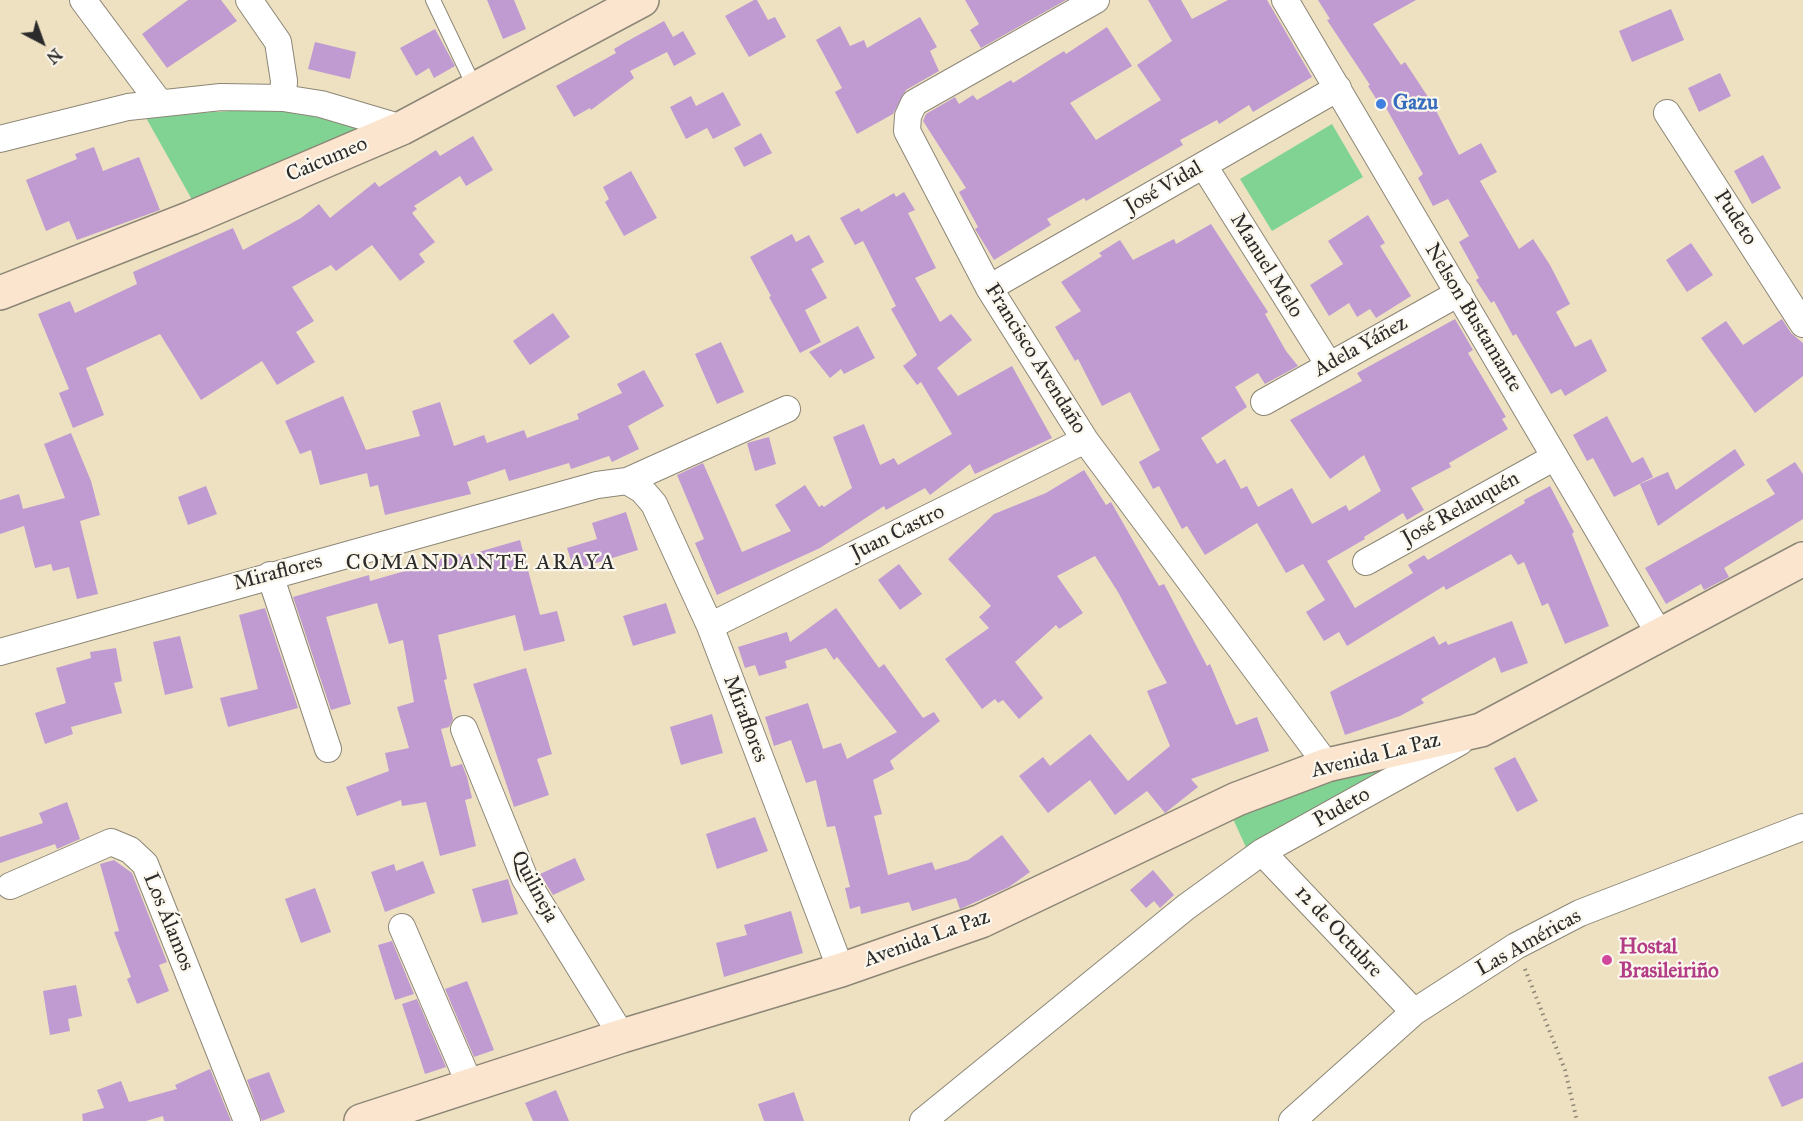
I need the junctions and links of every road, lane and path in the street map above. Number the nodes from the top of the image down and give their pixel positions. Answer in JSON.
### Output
{"nodes":[{"id":1,"x":83,"y":0,"type":"edge"},
{"id":2,"x":249,"y":0,"type":"edge"},
{"id":3,"x":434,"y":0,"type":"edge"},
{"id":4,"x":642,"y":0,"type":"edge"},
{"id":5,"x":1096,"y":0,"type":"edge"},
{"id":6,"x":1285,"y":0,"type":"edge"},
{"id":7,"x":475,"y":88,"type":"junction"},
{"id":8,"x":1338,"y":88,"type":"junction"},
{"id":9,"x":282,"y":98,"type":"junction"},
{"id":10,"x":159,"y":102,"type":"junction"},
{"id":11,"x":1667,"y":112,"type":"dead end"},
{"id":12,"x":402,"y":128,"type":"junction"},
{"id":13,"x":1,"y":137,"type":"edge"},
{"id":14,"x":1204,"y":166,"type":"junction"},
{"id":15,"x":989,"y":288,"type":"junction"},
{"id":16,"x":0,"y":293,"type":"edge"},
{"id":17,"x":1459,"y":293,"type":"junction"},
{"id":18,"x":1803,"y":324,"type":"edge"},
{"id":19,"x":1329,"y":366,"type":"junction"},
{"id":20,"x":1264,"y":402,"type":"dead end"},
{"id":21,"x":787,"y":409,"type":"dead end"},
{"id":22,"x":1085,"y":440,"type":"junction"},
{"id":23,"x":1555,"y":457,"type":"junction"},
{"id":24,"x":627,"y":481,"type":"junction"},
{"id":25,"x":1803,"y":559,"type":"edge"},
{"id":26,"x":1366,"y":562,"type":"dead end"},
{"id":27,"x":270,"y":575,"type":"junction"},
{"id":28,"x":710,"y":626,"type":"junction"},
{"id":29,"x":1660,"y":635,"type":"junction"},
{"id":30,"x":0,"y":652,"type":"edge"},
{"id":31,"x":464,"y":729,"type":"dead end"},
{"id":32,"x":1481,"y":730,"type":"junction"},
{"id":33,"x":328,"y":749,"type":"dead end"},
{"id":34,"x":1327,"y":765,"type":"junction"},
{"id":35,"x":1803,"y":827,"type":"edge"},
{"id":36,"x":1262,"y":852,"type":"junction"},
{"id":37,"x":10,"y":886,"type":"dead end"},
{"id":38,"x":402,"y":927,"type":"dead end"},
{"id":39,"x":1516,"y":946,"type":"junction"},
{"id":40,"x":841,"y":970,"type":"junction"},
{"id":41,"x":1413,"y":1012,"type":"junction"},
{"id":42,"x":622,"y":1036,"type":"junction"},
{"id":43,"x":470,"y":1085,"type":"junction"},
{"id":44,"x":247,"y":1121,"type":"edge"},
{"id":45,"x":362,"y":1121,"type":"edge"},
{"id":46,"x":923,"y":1121,"type":"edge"},
{"id":47,"x":1292,"y":1121,"type":"edge"},
{"id":48,"x":1577,"y":1121,"type":"edge"}],
"edges":[{"from":1,"to":10,"type":"street"},
{"from":2,"to":9,"type":"street"},
{"from":3,"to":7,"type":"lane"},
{"from":4,"to":7,"type":"street","name":"Caicumeo"},
{"from":5,"to":15,"type":"street","name":"Francisco Avendaño"},
{"from":6,"to":8,"type":"street","name":"Nelson Bustamante"},
{"from":7,"to":12,"type":"street","name":"Caicumeo"},
{"from":8,"to":14,"type":"street","name":"José Vidal"},
{"from":8,"to":17,"type":"street","name":"Nelson Bustamante"},
{"from":9,"to":10,"type":"street"},
{"from":9,"to":12,"type":"street"},
{"from":10,"to":13,"type":"street"},
{"from":11,"to":18,"type":"street","name":"Pudeto"},
{"from":12,"to":16,"type":"street","name":"Caicumeo"},
{"from":14,"to":15,"type":"street","name":"José Vidal"},
{"from":14,"to":19,"type":"street","name":"Manuel Melo"},
{"from":15,"to":22,"type":"street","name":"Francisco Avendaño"},
{"from":17,"to":19,"type":"street","name":"Adela Yáñez"},
{"from":17,"to":23,"type":"street","name":"Nelson Bustamante"},
{"from":19,"to":20,"type":"street","name":"Adela Yáñez"},
{"from":21,"to":24,"type":"street","name":"Miraflores"},
{"from":22,"to":28,"type":"street","name":"Juan Castro"},
{"from":22,"to":34,"type":"street","name":"Francisco Avendaño"},
{"from":23,"to":26,"type":"street","name":"José Relauquén"},
{"from":23,"to":29,"type":"street","name":"Nelson Bustamante"},
{"from":24,"to":27,"type":"street","name":"Miraflores"},
{"from":24,"to":28,"type":"street","name":"Miraflores"},
{"from":25,"to":29,"type":"street","name":"Pudeto"},
{"from":27,"to":30,"type":"street","name":"Miraflores"},
{"from":27,"to":33,"type":"street"},
{"from":28,"to":40,"type":"street","name":"Miraflores"},
{"from":29,"to":32,"type":"street","name":"Pudeto"},
{"from":31,"to":42,"type":"street","name":"Quilineja"},
{"from":32,"to":34,"type":"street","name":"Avenida La Paz"},
{"from":32,"to":36,"type":"street","name":"Pudeto"},
{"from":34,"to":40,"type":"street","name":"Avenida La Paz"},
{"from":35,"to":39,"type":"street","name":"Las Américas"},
{"from":36,"to":41,"type":"street","name":"12 de Octubre"},
{"from":36,"to":46,"type":"street","name":"Pudeto"},
{"from":37,"to":44,"type":"street","name":"Los Álamos"},
{"from":38,"to":43,"type":"street"},
{"from":39,"to":41,"type":"street","name":"Las Américas"},
{"from":39,"to":48,"type":"path"},
{"from":40,"to":42,"type":"street","name":"Avenida La Paz"},
{"from":41,"to":47,"type":"street","name":"Las Américas"},
{"from":42,"to":43,"type":"street","name":"Avenida La Paz"},
{"from":43,"to":45,"type":"street","name":"Avenida La Paz"}]}
